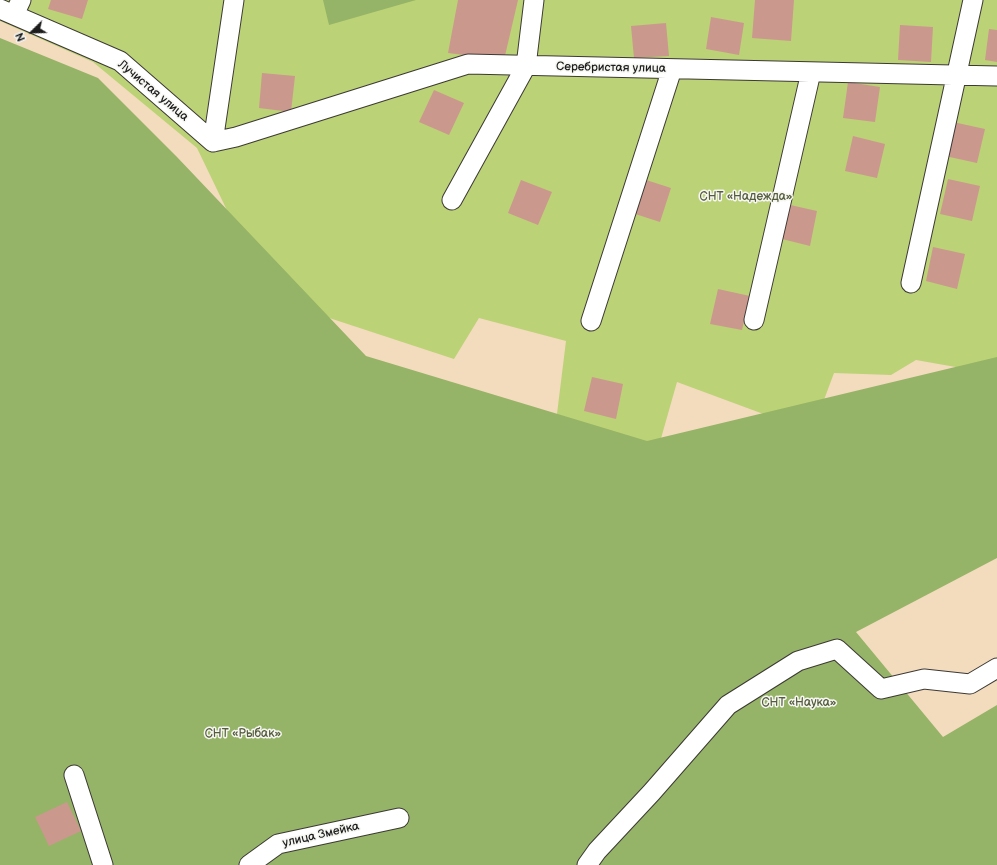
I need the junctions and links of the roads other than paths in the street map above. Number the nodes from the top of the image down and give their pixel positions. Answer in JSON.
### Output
{"nodes":[{"id":1,"x":234,"y":0,"type":"edge"},
{"id":2,"x":534,"y":0,"type":"edge"},
{"id":3,"x":973,"y":0,"type":"edge"},
{"id":4,"x":12,"y":8,"type":"edge"},
{"id":5,"x":526,"y":66,"type":"junction"},
{"id":6,"x":672,"y":69,"type":"junction"},
{"id":7,"x":810,"y":72,"type":"junction"},
{"id":8,"x":957,"y":75,"type":"junction"},
{"id":9,"x":997,"y":76,"type":"edge"},
{"id":10,"x":213,"y":142,"type":"junction"},
{"id":11,"x":452,"y":200,"type":"dead end"},
{"id":12,"x":911,"y":283,"type":"dead end"},
{"id":13,"x":754,"y":320,"type":"dead end"},
{"id":14,"x":591,"y":321,"type":"dead end"},
{"id":15,"x":997,"y":668,"type":"edge"},
{"id":16,"x":74,"y":775,"type":"dead end"},
{"id":17,"x":399,"y":818,"type":"dead end"},
{"id":18,"x":104,"y":865,"type":"edge"},
{"id":19,"x":249,"y":865,"type":"edge"},
{"id":20,"x":587,"y":865,"type":"edge"}],
"edges":[{"from":1,"to":10,"type":"street"},
{"from":2,"to":5,"type":"street"},
{"from":3,"to":8,"type":"street"},
{"from":4,"to":10,"type":"street","name":"Лучистая улица"},
{"from":5,"to":6,"type":"street","name":"Серебристая улица"},
{"from":5,"to":10,"type":"street","name":"Серебристая улица"},
{"from":5,"to":11,"type":"street"},
{"from":6,"to":7,"type":"street","name":"Серебристая улица"},
{"from":6,"to":14,"type":"street"},
{"from":7,"to":8,"type":"street","name":"Серебристая улица"},
{"from":7,"to":13,"type":"street"},
{"from":8,"to":9,"type":"street","name":"Серебристая улица"},
{"from":8,"to":12,"type":"street"},
{"from":15,"to":20,"type":"street"},
{"from":16,"to":18,"type":"street"},
{"from":17,"to":19,"type":"street","name":"улица Змейка"}]}
